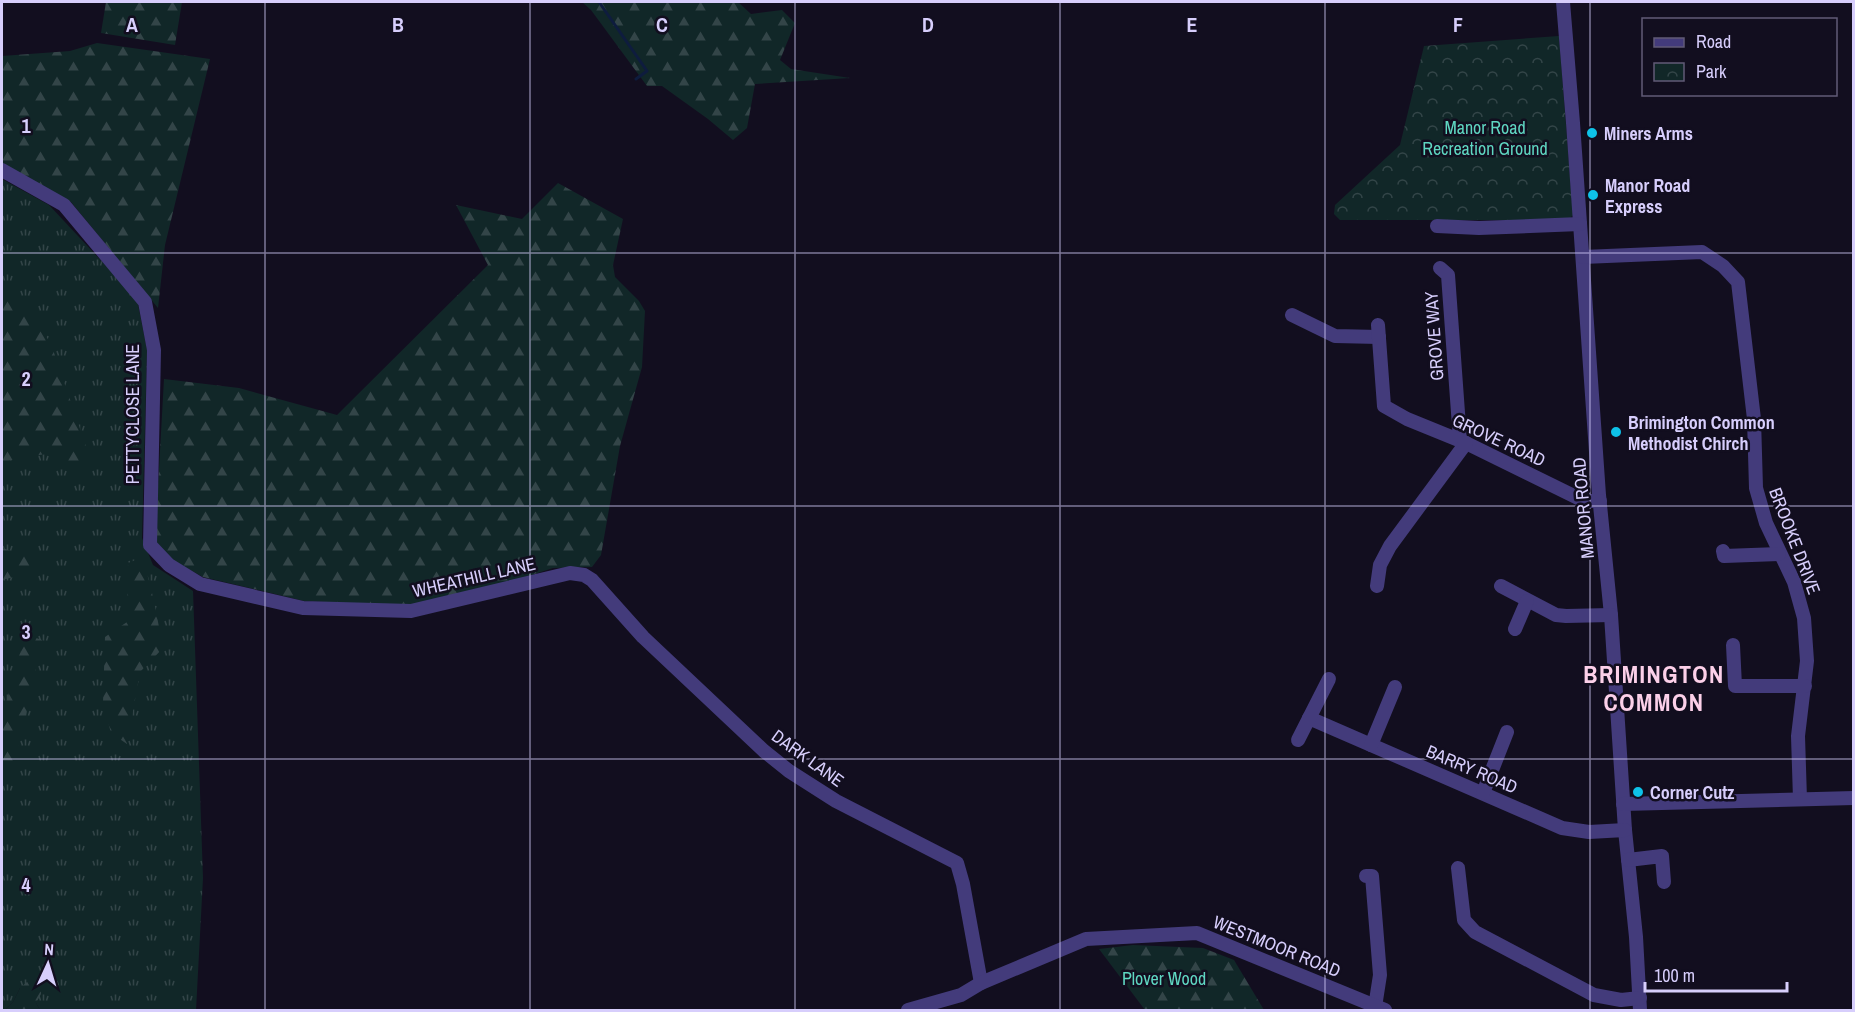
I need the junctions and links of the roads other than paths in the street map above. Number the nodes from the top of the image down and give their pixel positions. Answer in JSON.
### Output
{"nodes":[{"id":1,"x":1563,"y":2,"type":"edge"},
{"id":2,"x":2,"y":170,"type":"edge"},
{"id":3,"x":1580,"y":224,"type":"junction"},
{"id":4,"x":1437,"y":226,"type":"dead end"},
{"id":5,"x":1583,"y":257,"type":"junction"},
{"id":6,"x":1440,"y":268,"type":"dead end"},
{"id":7,"x":1292,"y":315,"type":"dead end"},
{"id":8,"x":1463,"y":441,"type":"junction"},
{"id":9,"x":1600,"y":501,"type":"junction"},
{"id":10,"x":150,"y":545,"type":"joint"},
{"id":11,"x":1723,"y":551,"type":"dead end"},
{"id":12,"x":1779,"y":554,"type":"junction"},
{"id":13,"x":570,"y":573,"type":"joint"},
{"id":14,"x":1377,"y":586,"type":"dead end"},
{"id":15,"x":1501,"y":586,"type":"dead end"},
{"id":16,"x":1527,"y":601,"type":"junction"},
{"id":17,"x":1611,"y":615,"type":"junction"},
{"id":18,"x":1515,"y":629,"type":"dead end"},
{"id":19,"x":1733,"y":645,"type":"dead end"},
{"id":20,"x":1329,"y":679,"type":"dead end"},
{"id":21,"x":1805,"y":686,"type":"junction"},
{"id":22,"x":1395,"y":687,"type":"dead end"},
{"id":23,"x":1309,"y":718,"type":"junction"},
{"id":24,"x":1507,"y":732,"type":"dead end"},
{"id":25,"x":1298,"y":740,"type":"dead end"},
{"id":26,"x":1371,"y":745,"type":"junction"},
{"id":27,"x":1483,"y":793,"type":"junction"},
{"id":28,"x":1854,"y":798,"type":"edge"},
{"id":29,"x":1800,"y":799,"type":"junction"},
{"id":30,"x":1623,"y":804,"type":"junction"},
{"id":31,"x":1625,"y":830,"type":"junction"},
{"id":32,"x":1628,"y":860,"type":"junction"},
{"id":33,"x":1458,"y":868,"type":"dead end"},
{"id":34,"x":1366,"y":876,"type":"dead end"},
{"id":35,"x":1664,"y":882,"type":"dead end"},
{"id":36,"x":981,"y":983,"type":"junction"},
{"id":37,"x":1640,"y":1004,"type":"edge"},
{"id":38,"x":1380,"y":1009,"type":"edge"},
{"id":39,"x":908,"y":1011,"type":"edge"}],
"edges":[{"from":1,"to":3,"type":"street","name":"MANOR ROAD"},
{"from":2,"to":10,"type":"street","name":"PETTYCLOSE LANE"},
{"from":3,"to":4,"type":"street"},
{"from":3,"to":5,"type":"street","name":"MANOR ROAD"},
{"from":5,"to":9,"type":"street","name":"MANOR ROAD"},
{"from":5,"to":12,"type":"street","name":"BROOKE DRIVE"},
{"from":6,"to":8,"type":"street","name":"GROVE WAY"},
{"from":7,"to":8,"type":"street","name":"GROVE ROAD"},
{"from":8,"to":9,"type":"street","name":"GROVE ROAD"},
{"from":8,"to":14,"type":"street"},
{"from":9,"to":17,"type":"street","name":"MANOR ROAD"},
{"from":10,"to":13,"type":"street","name":"WHEATHILL LANE"},
{"from":11,"to":12,"type":"street"},
{"from":12,"to":21,"type":"street","name":"BROOKE DRIVE"},
{"from":13,"to":36,"type":"street","name":"DARK LANE"},
{"from":15,"to":16,"type":"street"},
{"from":16,"to":17,"type":"street"},
{"from":16,"to":18,"type":"street"},
{"from":17,"to":30,"type":"street","name":"MANOR ROAD"},
{"from":19,"to":21,"type":"street"},
{"from":20,"to":23,"type":"street"},
{"from":21,"to":29,"type":"street","name":"BROOKE DRIVE"},
{"from":22,"to":26,"type":"street"},
{"from":23,"to":25,"type":"street"},
{"from":23,"to":26,"type":"street","name":"BARRY ROAD"},
{"from":24,"to":27,"type":"street"},
{"from":26,"to":27,"type":"street","name":"BARRY ROAD"},
{"from":27,"to":31,"type":"street","name":"BARRY ROAD"},
{"from":28,"to":29,"type":"street"},
{"from":29,"to":30,"type":"street"},
{"from":30,"to":31,"type":"street","name":"MANOR ROAD"},
{"from":31,"to":32,"type":"street","name":"MANOR ROAD"},
{"from":32,"to":35,"type":"street"},
{"from":32,"to":37,"type":"street","name":"MANOR ROAD"},
{"from":33,"to":37,"type":"street"},
{"from":34,"to":38,"type":"street"},
{"from":36,"to":38,"type":"street","name":"WESTMOOR ROAD"},
{"from":36,"to":39,"type":"street","name":"WESTMOOR ROAD"}]}
